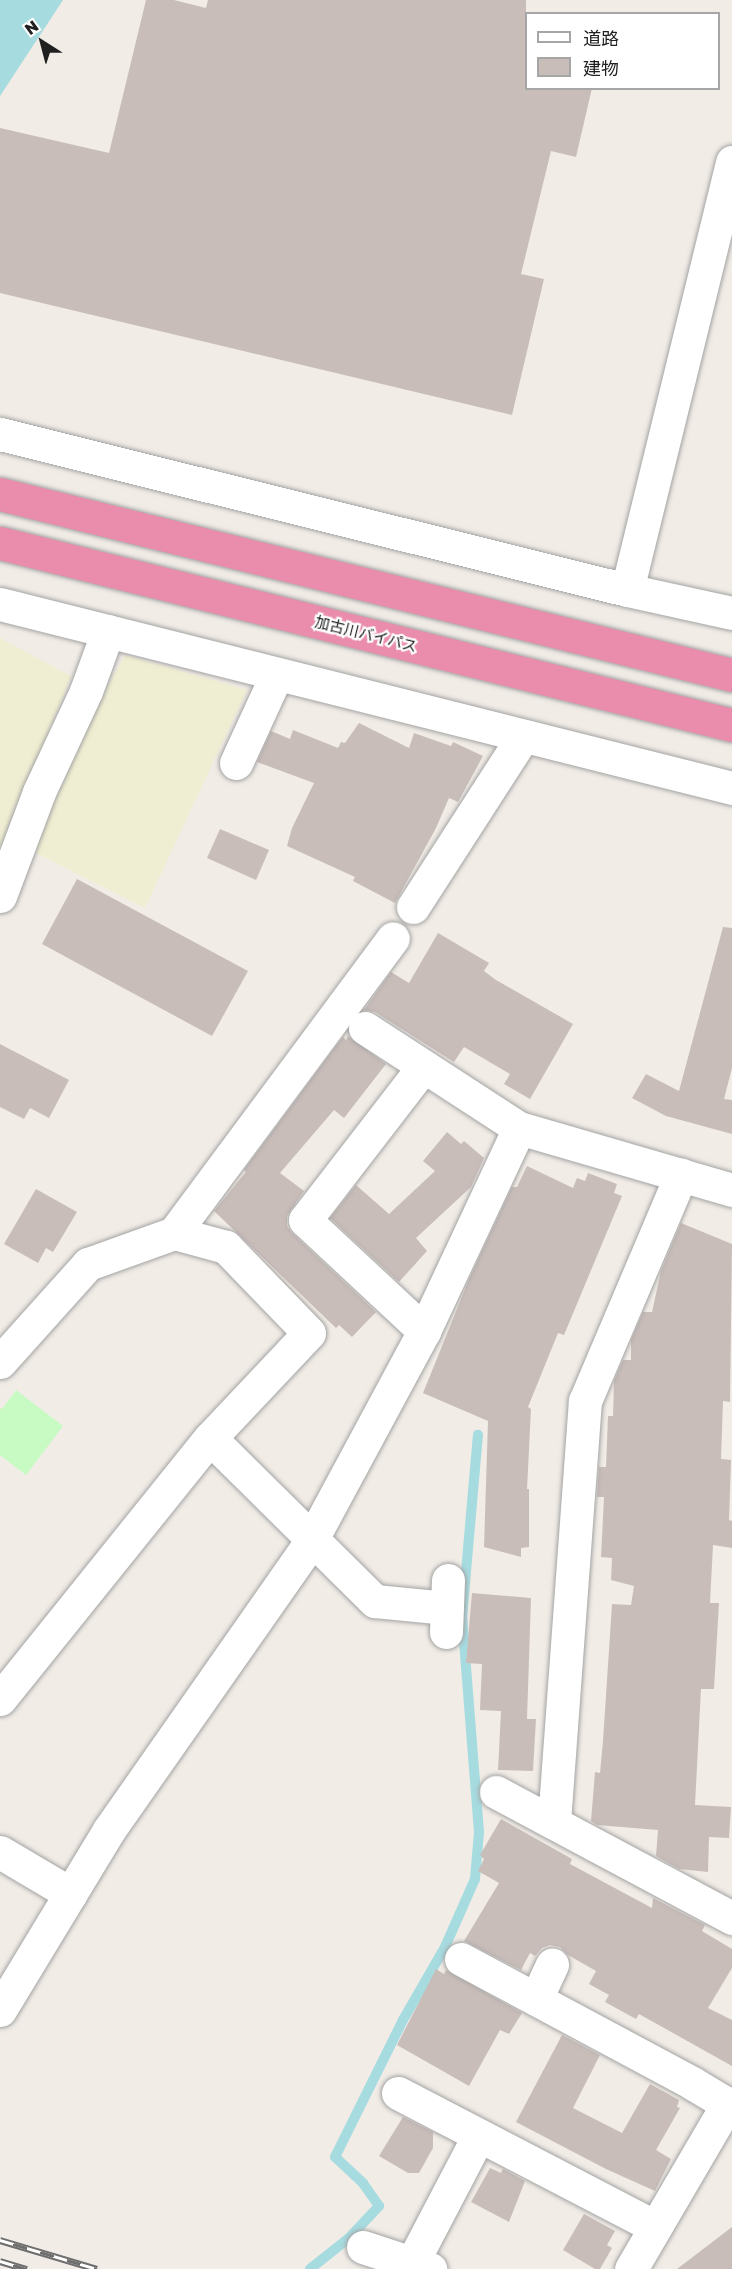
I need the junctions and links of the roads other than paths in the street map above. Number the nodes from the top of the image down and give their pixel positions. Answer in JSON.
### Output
{"nodes":[{"id":1,"x":732,"y":162,"type":"edge"},
{"id":2,"x":0,"y":434,"type":"edge"},
{"id":3,"x":0,"y":494,"type":"edge"},
{"id":4,"x":0,"y":543,"type":"edge"},
{"id":5,"x":627,"y":590,"type":"junction"},
{"id":6,"x":0,"y":604,"type":"edge"},
{"id":7,"x":732,"y":613,"type":"edge"},
{"id":8,"x":108,"y":632,"type":"junction"},
{"id":9,"x":277,"y":674,"type":"junction"},
{"id":10,"x":732,"y":675,"type":"edge"},
{"id":11,"x":732,"y":724,"type":"edge"},
{"id":12,"x":524,"y":736,"type":"junction"},
{"id":13,"x":236,"y":763,"type":"dead end"},
{"id":14,"x":732,"y":788,"type":"edge"},
{"id":15,"x":0,"y":896,"type":"edge"},
{"id":16,"x":413,"y":907,"type":"dead end"},
{"id":17,"x":393,"y":938,"type":"dead end"},
{"id":18,"x":365,"y":1028,"type":"dead end"},
{"id":19,"x":423,"y":1067,"type":"junction"},
{"id":20,"x":519,"y":1128,"type":"junction"},
{"id":21,"x":681,"y":1175,"type":"junction"},
{"id":22,"x":732,"y":1190,"type":"edge"},
{"id":23,"x":174,"y":1233,"type":"junction"},
{"id":24,"x":424,"y":1330,"type":"junction"},
{"id":25,"x":0,"y":1362,"type":"edge"},
{"id":26,"x":210,"y":1438,"type":"junction"},
{"id":27,"x":311,"y":1541,"type":"junction"},
{"id":28,"x":447,"y":1607,"type":"dead end"},
{"id":29,"x":0,"y":1699,"type":"edge"},
{"id":30,"x":496,"y":1792,"type":"dead end"},
{"id":31,"x":554,"y":1822,"type":"junction"},
{"id":32,"x":0,"y":1852,"type":"edge"},
{"id":33,"x":71,"y":1894,"type":"junction"},
{"id":34,"x":732,"y":1918,"type":"edge"},
{"id":35,"x":462,"y":1959,"type":"dead end"},
{"id":36,"x":552,"y":1964,"type":"dead end"},
{"id":37,"x":536,"y":2000,"type":"junction"},
{"id":38,"x":0,"y":2010,"type":"edge"},
{"id":39,"x":398,"y":2093,"type":"dead end"},
{"id":40,"x":730,"y":2105,"type":"edge"},
{"id":41,"x":479,"y":2135,"type":"junction"},
{"id":42,"x":655,"y":2227,"type":"junction"},
{"id":43,"x":363,"y":2247,"type":"dead end"},
{"id":44,"x":421,"y":2266,"type":"edge"},
{"id":45,"x":632,"y":2269,"type":"edge"}],
"edges":[{"from":1,"to":5,"type":"street"},
{"from":2,"to":5,"type":"street"},
{"from":3,"to":10,"type":"highway"},
{"from":4,"to":11,"type":"highway","name":"加古川バイパス"},
{"from":5,"to":7,"type":"street"},
{"from":6,"to":8,"type":"street"},
{"from":8,"to":9,"type":"street"},
{"from":8,"to":15,"type":"street"},
{"from":9,"to":12,"type":"street"},
{"from":9,"to":13,"type":"street"},
{"from":12,"to":14,"type":"street"},
{"from":12,"to":16,"type":"street"},
{"from":17,"to":23,"type":"street"},
{"from":18,"to":19,"type":"street"},
{"from":19,"to":20,"type":"street"},
{"from":19,"to":24,"type":"street"},
{"from":20,"to":21,"type":"street"},
{"from":20,"to":24,"type":"street"},
{"from":21,"to":22,"type":"street"},
{"from":21,"to":31,"type":"street"},
{"from":23,"to":25,"type":"street"},
{"from":23,"to":26,"type":"street"},
{"from":24,"to":27,"type":"street"},
{"from":26,"to":27,"type":"street"},
{"from":26,"to":29,"type":"street"},
{"from":27,"to":28,"type":"street"},
{"from":27,"to":33,"type":"street"},
{"from":30,"to":31,"type":"street"},
{"from":31,"to":34,"type":"street"},
{"from":32,"to":33,"type":"street"},
{"from":33,"to":38,"type":"street"},
{"from":35,"to":37,"type":"street"},
{"from":36,"to":37,"type":"street"},
{"from":37,"to":40,"type":"street"},
{"from":39,"to":41,"type":"street"},
{"from":40,"to":42,"type":"street"},
{"from":41,"to":42,"type":"street"},
{"from":41,"to":44,"type":"street"},
{"from":42,"to":45,"type":"street"},
{"from":43,"to":44,"type":"street"}]}
